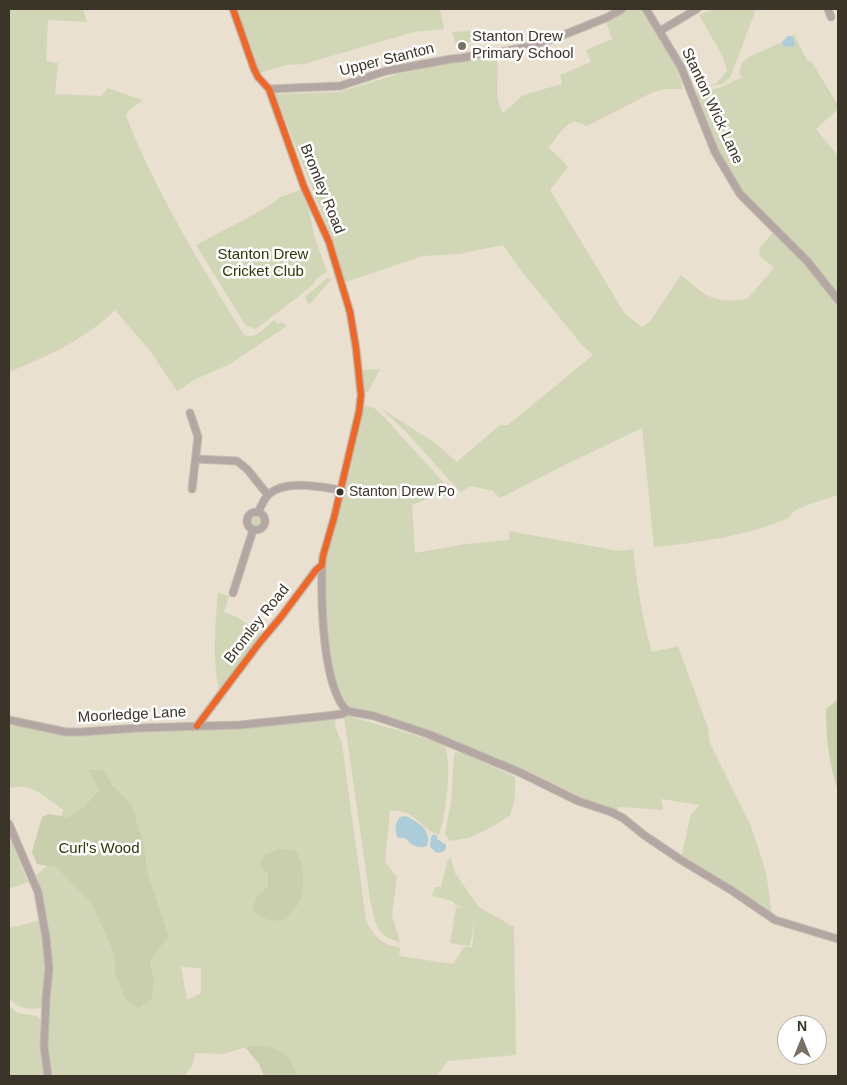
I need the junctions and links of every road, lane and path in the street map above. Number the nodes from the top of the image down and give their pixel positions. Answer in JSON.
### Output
{"nodes":[{"id":1,"x":233,"y":9,"type":"edge"},
{"id":2,"x":622,"y":9,"type":"edge"},
{"id":3,"x":646,"y":9,"type":"edge"},
{"id":4,"x":697,"y":9,"type":"edge"},
{"id":5,"x":828,"y":9,"type":"edge"},
{"id":6,"x":831,"y":17,"type":"dead end"},
{"id":7,"x":660,"y":31,"type":"junction"},
{"id":8,"x":269,"y":89,"type":"junction"},
{"id":9,"x":838,"y":300,"type":"edge"},
{"id":10,"x":201,"y":417,"type":"dead end"},
{"id":11,"x":196,"y":459,"type":"junction"},
{"id":12,"x":192,"y":489,"type":"dead end"},
{"id":13,"x":341,"y":490,"type":"junction"},
{"id":14,"x":268,"y":495,"type":"junction"},
{"id":15,"x":258,"y":512,"type":"junction"},
{"id":16,"x":253,"y":530,"type":"junction"},
{"id":17,"x":322,"y":565,"type":"junction"},
{"id":18,"x":233,"y":593,"type":"dead end"},
{"id":19,"x":347,"y":711,"type":"junction"},
{"id":20,"x":9,"y":720,"type":"edge"},
{"id":21,"x":197,"y":726,"type":"junction"},
{"id":22,"x":9,"y":824,"type":"edge"},
{"id":23,"x":838,"y":939,"type":"edge"},
{"id":24,"x":48,"y":1076,"type":"edge"}],
"edges":[{"from":1,"to":8,"type":"street","name":"Bromley Road"},
{"from":2,"to":8,"type":"street","name":"Upper Stanton"},
{"from":3,"to":7,"type":"street","name":"Stanton Wick Lane"},
{"from":4,"to":7,"type":"street"},
{"from":5,"to":6,"type":"street"},
{"from":7,"to":9,"type":"street","name":"Stanton Wick Lane"},
{"from":8,"to":13,"type":"street","name":"Bromley Road"},
{"from":10,"to":11,"type":"street"},
{"from":11,"to":12,"type":"street"},
{"from":11,"to":14,"type":"street"},
{"from":13,"to":14,"type":"street"},
{"from":13,"to":17,"type":"street","name":"Bromley Road"},
{"from":14,"to":15,"type":"street"},
{"from":15,"to":16,"type":"street"},
{"from":15,"to":16,"type":"street"},
{"from":16,"to":18,"type":"street"},
{"from":17,"to":19,"type":"street","name":"Bromley Road"},
{"from":17,"to":21,"type":"street","name":"Bromley Road"},
{"from":19,"to":21,"type":"street","name":"Moorledge Lane"},
{"from":19,"to":23,"type":"street"},
{"from":20,"to":21,"type":"street","name":"Moorledge Lane"},
{"from":22,"to":24,"type":"street"}]}
